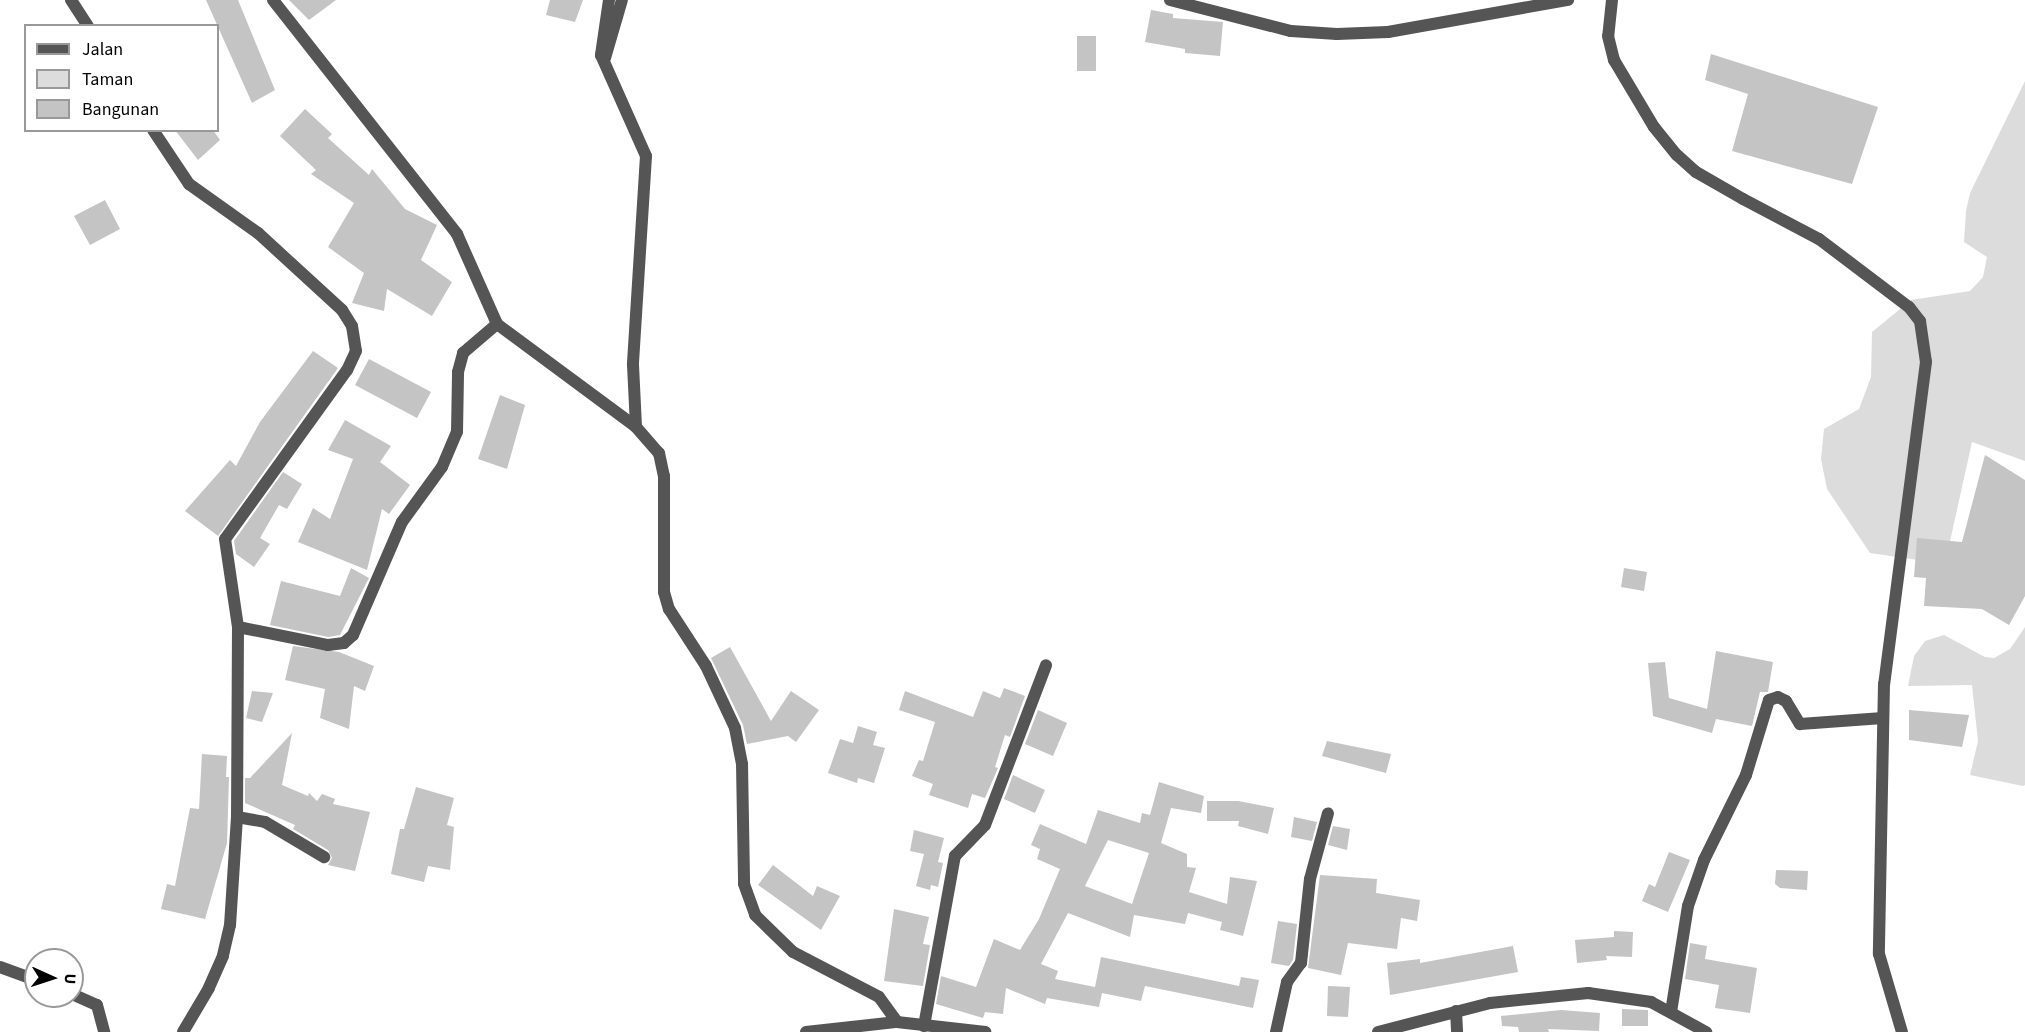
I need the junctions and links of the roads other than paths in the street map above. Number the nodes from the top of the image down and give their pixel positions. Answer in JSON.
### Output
{"nodes":[{"id":1,"x":71,"y":0,"type":"edge"},
{"id":2,"x":273,"y":0,"type":"edge"},
{"id":3,"x":609,"y":0,"type":"edge"},
{"id":4,"x":622,"y":0,"type":"edge"},
{"id":5,"x":1170,"y":0,"type":"edge"},
{"id":6,"x":1568,"y":0,"type":"edge"},
{"id":7,"x":1612,"y":0,"type":"edge"},
{"id":8,"x":87,"y":24,"type":"edge"},
{"id":9,"x":604,"y":65,"type":"junction"},
{"id":10,"x":154,"y":132,"type":"edge"},
{"id":11,"x":497,"y":324,"type":"junction"},
{"id":12,"x":636,"y":427,"type":"junction"},
{"id":13,"x":238,"y":627,"type":"junction"},
{"id":14,"x":1046,"y":665,"type":"dead end"},
{"id":15,"x":1883,"y":718,"type":"junction"},
{"id":16,"x":1328,"y":813,"type":"dead end"},
{"id":17,"x":237,"y":817,"type":"junction"},
{"id":18,"x":324,"y":857,"type":"dead end"},
{"id":19,"x":0,"y":967,"type":"edge"},
{"id":20,"x":24,"y":976,"type":"edge"},
{"id":21,"x":84,"y":999,"type":"edge"},
{"id":22,"x":1456,"y":1011,"type":"junction"},
{"id":23,"x":1671,"y":1012,"type":"junction"},
{"id":24,"x":897,"y":1022,"type":"junction"},
{"id":25,"x":924,"y":1026,"type":"junction"},
{"id":26,"x":104,"y":1032,"type":"edge"},
{"id":27,"x":183,"y":1032,"type":"edge"},
{"id":28,"x":806,"y":1032,"type":"edge"},
{"id":29,"x":985,"y":1032,"type":"edge"},
{"id":30,"x":1276,"y":1032,"type":"edge"},
{"id":31,"x":1378,"y":1032,"type":"edge"},
{"id":32,"x":1457,"y":1032,"type":"edge"},
{"id":33,"x":1706,"y":1032,"type":"edge"},
{"id":34,"x":1902,"y":1032,"type":"edge"}],
"edges":[{"from":1,"to":8,"type":"street"},
{"from":2,"to":11,"type":"street"},
{"from":3,"to":9,"type":"street"},
{"from":4,"to":9,"type":"street"},
{"from":5,"to":6,"type":"street"},
{"from":7,"to":15,"type":"street"},
{"from":9,"to":12,"type":"street"},
{"from":10,"to":13,"type":"street"},
{"from":11,"to":12,"type":"street"},
{"from":11,"to":13,"type":"street"},
{"from":12,"to":24,"type":"street"},
{"from":13,"to":17,"type":"street"},
{"from":14,"to":25,"type":"street"},
{"from":15,"to":23,"type":"street"},
{"from":15,"to":34,"type":"street"},
{"from":16,"to":30,"type":"street"},
{"from":17,"to":18,"type":"street"},
{"from":17,"to":27,"type":"street"},
{"from":19,"to":20,"type":"street"},
{"from":21,"to":26,"type":"street"},
{"from":22,"to":23,"type":"street"},
{"from":22,"to":31,"type":"street"},
{"from":22,"to":32,"type":"street"},
{"from":23,"to":33,"type":"street"},
{"from":24,"to":25,"type":"street"},
{"from":24,"to":28,"type":"street"},
{"from":25,"to":29,"type":"street"}]}
